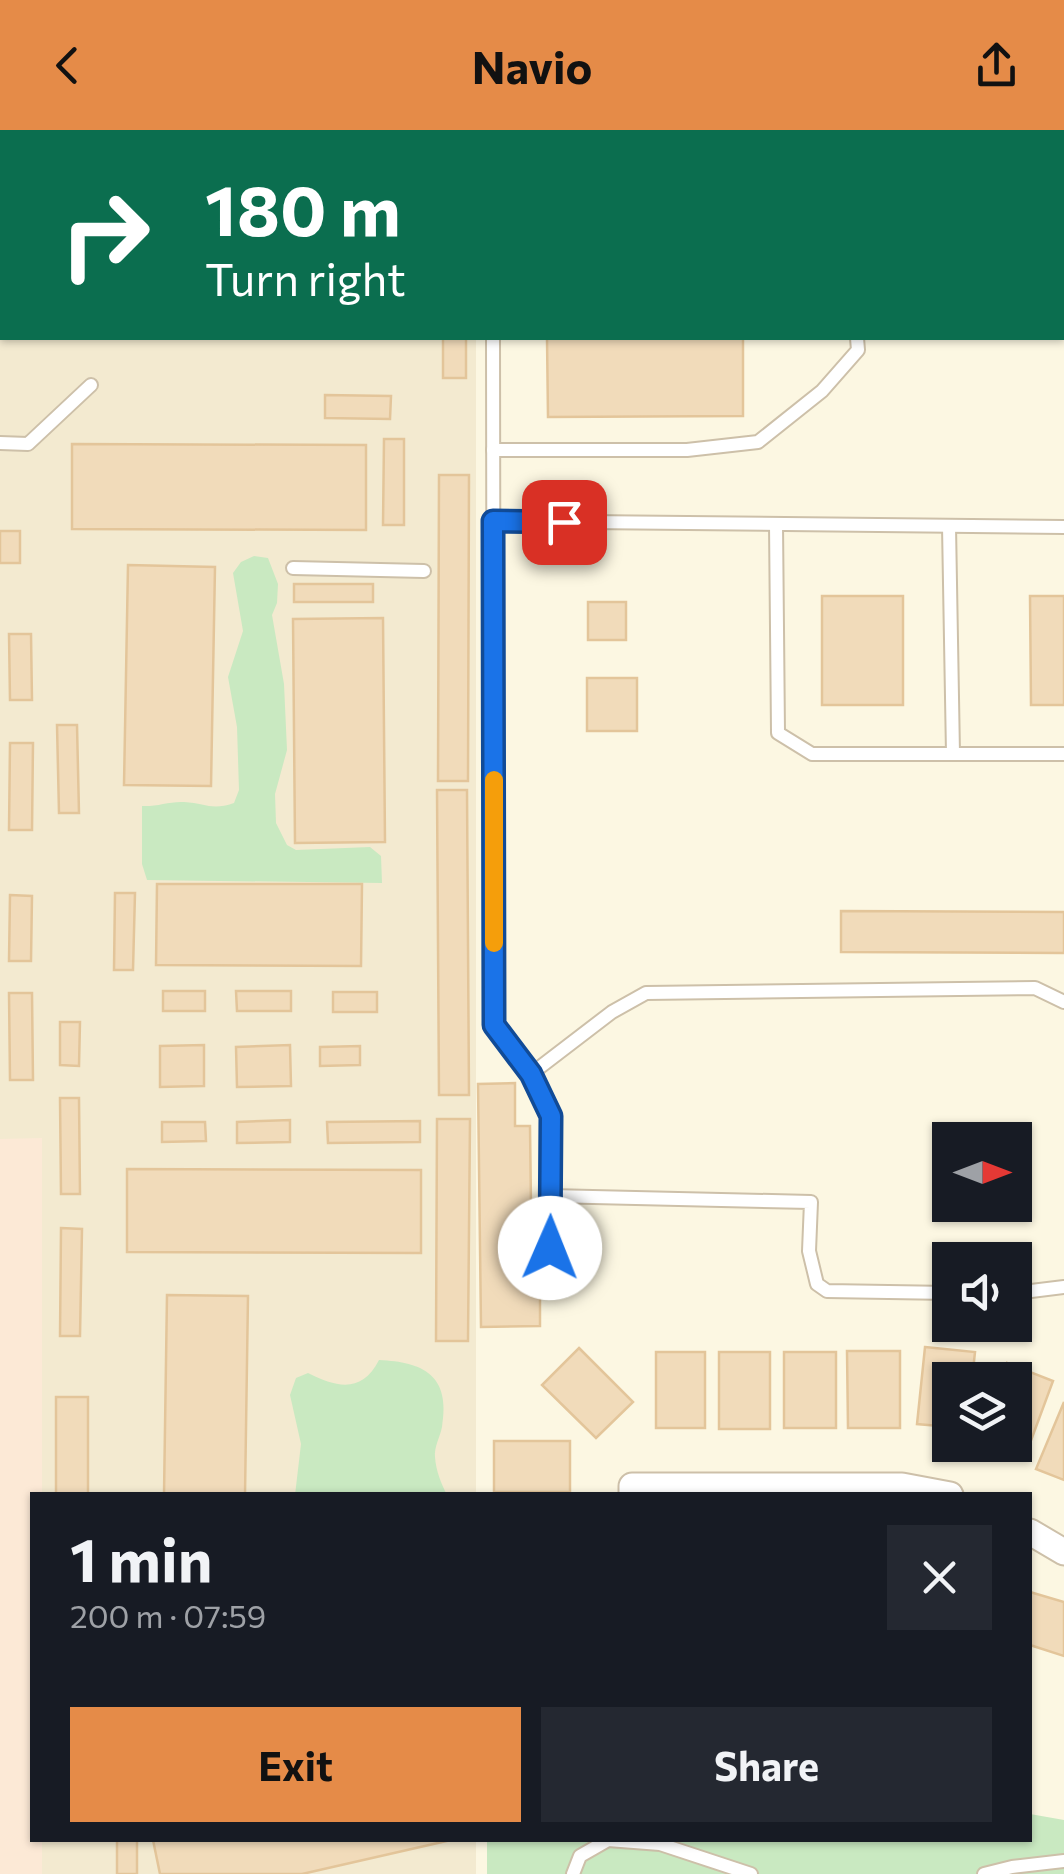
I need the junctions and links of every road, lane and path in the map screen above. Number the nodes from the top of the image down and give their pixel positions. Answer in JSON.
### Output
{"nodes":[{"id":1,"x":493,"y":340,"type":"edge"},
{"id":2,"x":858,"y":340,"type":"edge"},
{"id":3,"x":91,"y":386,"type":"dead end"},
{"id":4,"x":0,"y":443,"type":"edge"},
{"id":5,"x":493,"y":450,"type":"junction"},
{"id":6,"x":493,"y":521,"type":"junction"},
{"id":7,"x":776,"y":524,"type":"junction"},
{"id":8,"x":950,"y":526,"type":"junction"},
{"id":9,"x":1064,"y":527,"type":"edge"},
{"id":10,"x":293,"y":568,"type":"dead end"},
{"id":11,"x":424,"y":571,"type":"dead end"},
{"id":12,"x":953,"y":754,"type":"junction"},
{"id":13,"x":1064,"y":754,"type":"edge"},
{"id":14,"x":1064,"y":1002,"type":"edge"},
{"id":15,"x":531,"y":1074,"type":"junction"},
{"id":16,"x":550,"y":1196,"type":"junction"},
{"id":17,"x":550,"y":1248,"type":"dead end"},
{"id":18,"x":1064,"y":1286,"type":"edge"},
{"id":19,"x":1032,"y":1291,"type":"edge"},
{"id":20,"x":932,"y":1292,"type":"edge"},
{"id":21,"x":632,"y":1492,"type":"edge"},
{"id":22,"x":934,"y":1492,"type":"edge"},
{"id":23,"x":1032,"y":1533,"type":"edge"},
{"id":24,"x":1064,"y":1552,"type":"edge"},
{"id":25,"x":604,"y":1842,"type":"edge"},
{"id":26,"x":634,"y":1842,"type":"edge"},
{"id":27,"x":1064,"y":1862,"type":"edge"},
{"id":28,"x":573,"y":1874,"type":"edge"},
{"id":29,"x":751,"y":1874,"type":"edge"},
{"id":30,"x":984,"y":1874,"type":"edge"}],
"edges":[{"from":1,"to":5,"type":"lane"},
{"from":2,"to":5,"type":"lane"},
{"from":3,"to":4,"type":"lane"},
{"from":5,"to":6,"type":"lane"},
{"from":6,"to":7,"type":"lane"},
{"from":6,"to":15,"type":"lane"},
{"from":7,"to":8,"type":"lane"},
{"from":7,"to":12,"type":"lane"},
{"from":8,"to":9,"type":"lane"},
{"from":8,"to":12,"type":"lane"},
{"from":10,"to":11,"type":"lane"},
{"from":12,"to":13,"type":"lane"},
{"from":14,"to":15,"type":"lane"},
{"from":15,"to":16,"type":"lane"},
{"from":16,"to":17,"type":"lane"},
{"from":16,"to":20,"type":"lane"},
{"from":18,"to":19,"type":"lane"},
{"from":21,"to":22,"type":"street"},
{"from":23,"to":24,"type":"street"},
{"from":25,"to":28,"type":"lane"},
{"from":26,"to":29,"type":"lane"},
{"from":27,"to":30,"type":"lane"}]}
